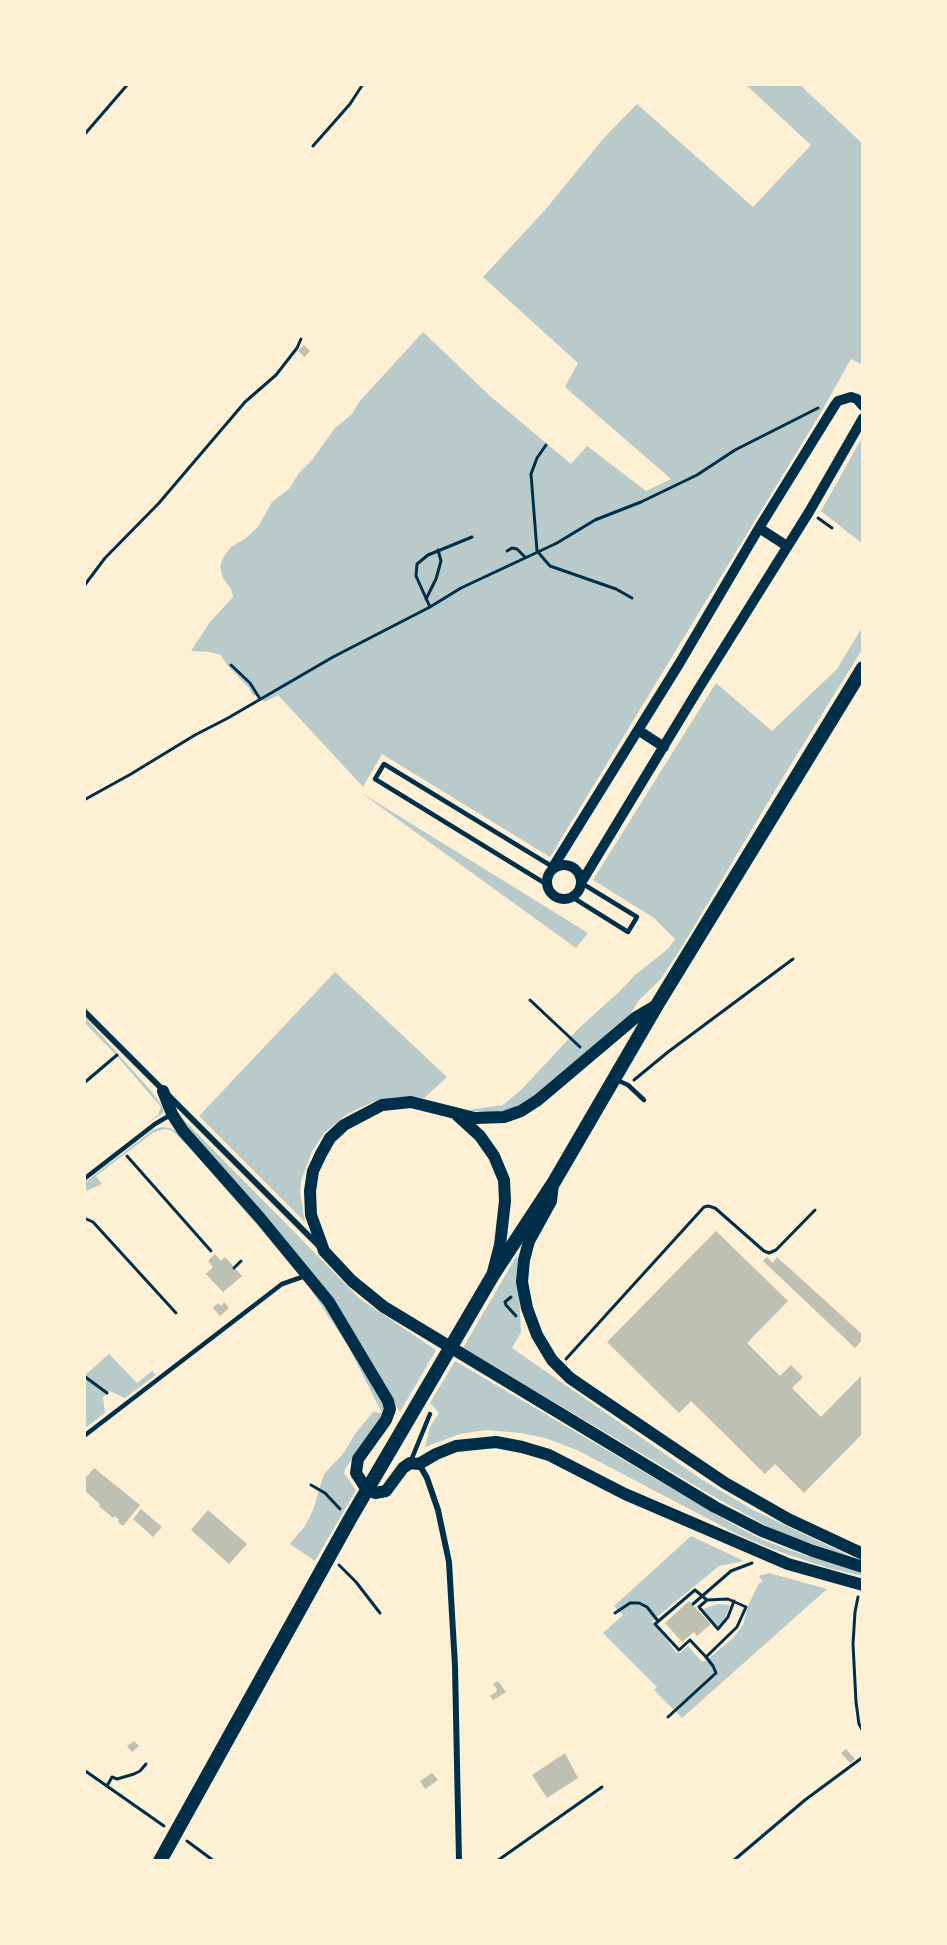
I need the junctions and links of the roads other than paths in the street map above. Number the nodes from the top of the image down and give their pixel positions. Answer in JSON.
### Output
{"nodes":[{"id":1,"x":861,"y":399,"type":"edge"},
{"id":2,"x":863,"y":418,"type":"edge"},
{"id":3,"x":759,"y":528,"type":"junction"},
{"id":4,"x":787,"y":546,"type":"junction"},
{"id":5,"x":863,"y":668,"type":"edge"},
{"id":6,"x":638,"y":730,"type":"junction"},
{"id":7,"x":664,"y":747,"type":"junction"},
{"id":8,"x":554,"y":867,"type":"junction"},
{"id":9,"x":581,"y":883,"type":"junction"},
{"id":10,"x":546,"y":884,"type":"junction"},
{"id":11,"x":572,"y":897,"type":"junction"},
{"id":12,"x":657,"y":1005,"type":"junction"},
{"id":13,"x":84,"y":1011,"type":"edge"},
{"id":14,"x":614,"y":1078,"type":"junction"},
{"id":15,"x":163,"y":1091,"type":"junction"},
{"id":16,"x":644,"y":1100,"type":"dead end"},
{"id":17,"x":172,"y":1114,"type":"junction"},
{"id":18,"x":456,"y":1114,"type":"junction"},
{"id":19,"x":84,"y":1179,"type":"edge"},
{"id":20,"x":554,"y":1182,"type":"junction"},
{"id":21,"x":324,"y":1251,"type":"junction"},
{"id":22,"x":308,"y":1275,"type":"junction"},
{"id":23,"x":493,"y":1275,"type":"junction"},
{"id":24,"x":430,"y":1414,"type":"dead end"},
{"id":25,"x":84,"y":1436,"type":"edge"},
{"id":26,"x":414,"y":1463,"type":"junction"},
{"id":27,"x":367,"y":1490,"type":"junction"},
{"id":28,"x":863,"y":1554,"type":"edge"},
{"id":29,"x":863,"y":1567,"type":"edge"},
{"id":30,"x":862,"y":1588,"type":"edge"},
{"id":31,"x":160,"y":1861,"type":"edge"},
{"id":32,"x":459,"y":1861,"type":"edge"}],
"edges":[{"from":1,"to":3,"type":"street"},
{"from":2,"to":4,"type":"street"},
{"from":3,"to":4,"type":"street"},
{"from":3,"to":6,"type":"street"},
{"from":4,"to":7,"type":"street"},
{"from":5,"to":12,"type":"main road"},
{"from":6,"to":7,"type":"street"},
{"from":6,"to":8,"type":"street"},
{"from":7,"to":9,"type":"street"},
{"from":8,"to":9,"type":"street"},
{"from":8,"to":10,"type":"street"},
{"from":8,"to":10,"type":"lane"},
{"from":9,"to":11,"type":"street"},
{"from":9,"to":11,"type":"lane"},
{"from":10,"to":11,"type":"street"},
{"from":12,"to":14,"type":"main road"},
{"from":12,"to":18,"type":"main road"},
{"from":13,"to":15,"type":"street"},
{"from":14,"to":16,"type":"lane"},
{"from":14,"to":20,"type":"main road"},
{"from":15,"to":17,"type":"main road"},
{"from":15,"to":21,"type":"street"},
{"from":17,"to":19,"type":"lane"},
{"from":17,"to":22,"type":"main road"},
{"from":18,"to":21,"type":"main road"},
{"from":18,"to":23,"type":"main road"},
{"from":20,"to":23,"type":"main road"},
{"from":20,"to":28,"type":"main road"},
{"from":21,"to":29,"type":"main road"},
{"from":22,"to":25,"type":"lane"},
{"from":22,"to":27,"type":"main road"},
{"from":23,"to":27,"type":"main road"},
{"from":24,"to":26,"type":"lane"},
{"from":26,"to":27,"type":"main road"},
{"from":26,"to":30,"type":"main road"},
{"from":26,"to":32,"type":"street"},
{"from":27,"to":31,"type":"main road"}]}
